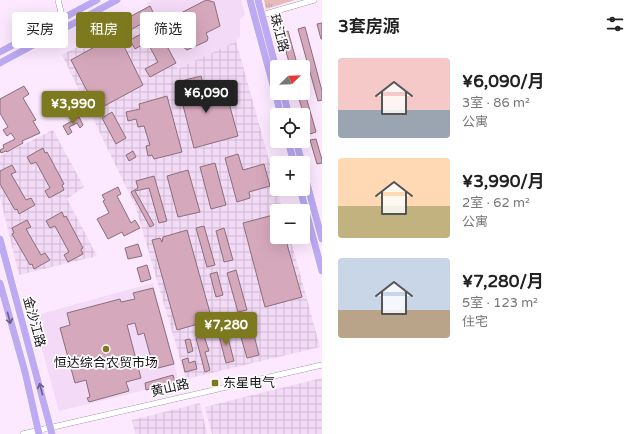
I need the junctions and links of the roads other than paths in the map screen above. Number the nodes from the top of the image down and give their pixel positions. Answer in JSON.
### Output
{"nodes":[{"id":1,"x":58,"y":0,"type":"edge"},
{"id":2,"x":97,"y":0,"type":"edge"},
{"id":3,"x":117,"y":0,"type":"edge"},
{"id":4,"x":250,"y":0,"type":"edge"},
{"id":5,"x":258,"y":0,"type":"edge"},
{"id":6,"x":314,"y":0,"type":"edge"},
{"id":7,"x":61,"y":12,"type":"edge"},
{"id":8,"x":68,"y":16,"type":"edge"},
{"id":9,"x":259,"y":16,"type":"junction"},
{"id":10,"x":68,"y":26,"type":"edge"},
{"id":11,"x":12,"y":46,"type":"edge"},
{"id":12,"x":28,"y":48,"type":"edge"},
{"id":13,"x":0,"y":52,"type":"edge"},
{"id":14,"x":273,"y":60,"type":"edge"},
{"id":15,"x":0,"y":63,"type":"edge"},
{"id":16,"x":279,"y":108,"type":"edge"},
{"id":17,"x":310,"y":195,"type":"edge"},
{"id":18,"x":302,"y":196,"type":"edge"},
{"id":19,"x":0,"y":239,"type":"edge"},
{"id":20,"x":322,"y":239,"type":"edge"},
{"id":21,"x":322,"y":271,"type":"edge"},
{"id":22,"x":0,"y":283,"type":"edge"},
{"id":23,"x":322,"y":365,"type":"edge"},
{"id":24,"x":51,"y":430,"type":"edge"},
{"id":25,"x":39,"y":432,"type":"edge"},
{"id":26,"x":23,"y":434,"type":"edge"}],
"edges":[{"from":1,"to":7,"type":"street"},
{"from":2,"to":8,"type":"main road"},
{"from":3,"to":10,"type":"main road"},
{"from":4,"to":9,"type":"main road"},
{"from":5,"to":9,"type":"main road","name":"珠江路"},
{"from":6,"to":9,"type":"street"},
{"from":9,"to":14,"type":"main road","name":"珠江路"},
{"from":9,"to":16,"type":"main road"},
{"from":11,"to":13,"type":"main road"},
{"from":12,"to":15,"type":"main road"},
{"from":17,"to":20,"type":"main road"},
{"from":18,"to":21,"type":"main road"},
{"from":24,"to":19,"type":"main road","name":"金沙江路","one_way":true},
{"from":22,"to":25,"type":"main road","name":"金沙江路","one_way":true},
{"from":23,"to":24,"type":"street","name":"黄山路"},
{"from":24,"to":25,"type":"street","name":"黄山路"},
{"from":25,"to":26,"type":"street","name":"黄山路"}]}
